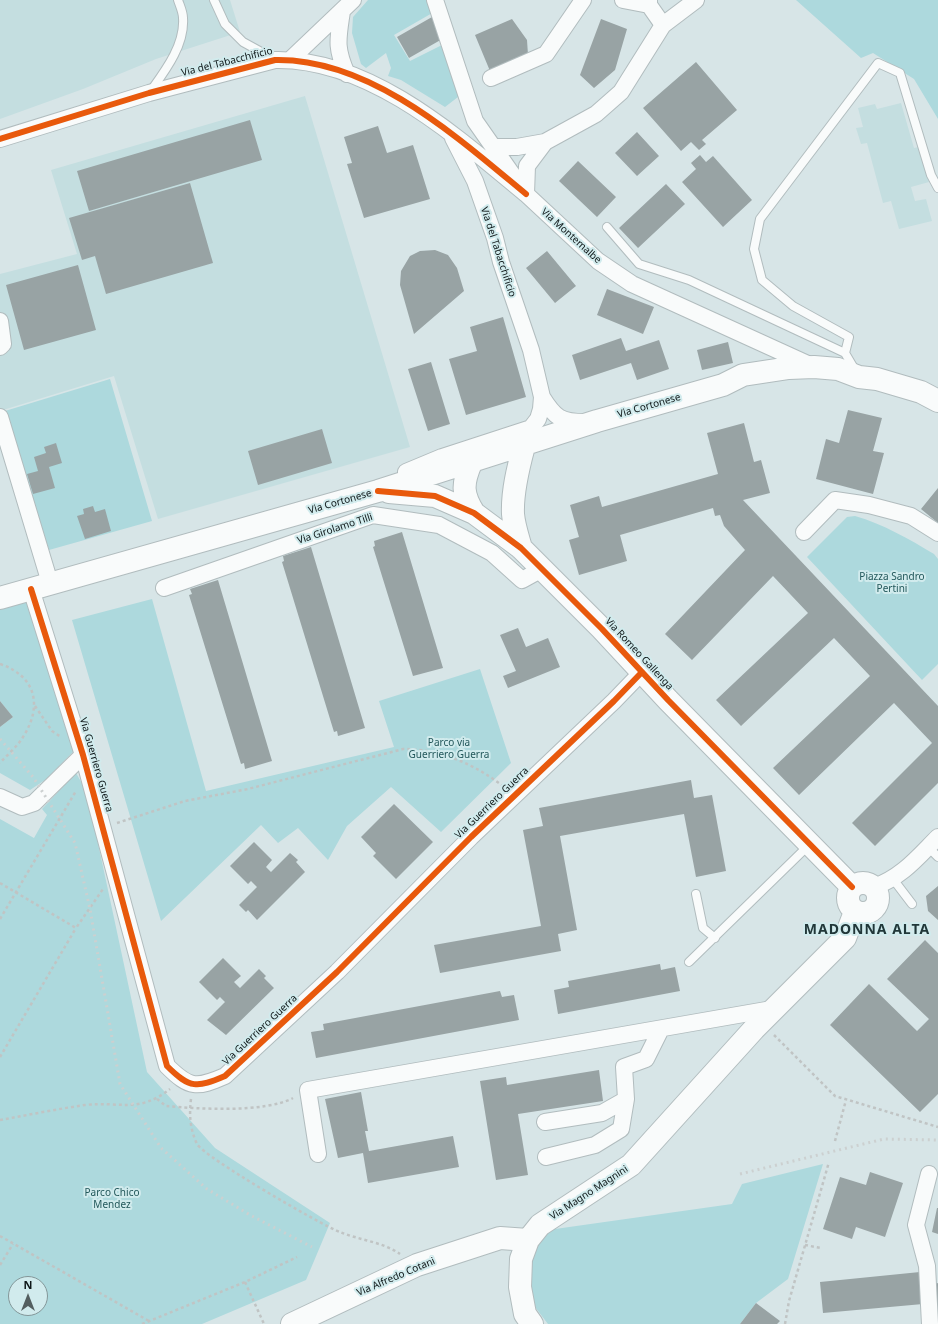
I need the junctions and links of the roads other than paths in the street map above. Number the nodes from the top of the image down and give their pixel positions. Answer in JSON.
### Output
{"nodes":[{"id":1,"x":178,"y":0,"type":"edge"},
{"id":2,"x":214,"y":0,"type":"edge"},
{"id":3,"x":353,"y":0,"type":"edge"},
{"id":4,"x":435,"y":0,"type":"edge"},
{"id":5,"x":583,"y":0,"type":"edge"},
{"id":6,"x":623,"y":0,"type":"edge"},
{"id":7,"x":696,"y":0,"type":"edge"},
{"id":8,"x":649,"y":2,"type":"edge"},
{"id":9,"x":342,"y":11,"type":"junction"},
{"id":10,"x":663,"y":25,"type":"junction"},
{"id":11,"x":283,"y":59,"type":"junction"},
{"id":12,"x":347,"y":74,"type":"junction"},
{"id":13,"x":491,"y":78,"type":"dead end"},
{"id":14,"x":149,"y":93,"type":"junction"},
{"id":15,"x":28,"y":130,"type":"junction"},
{"id":16,"x":449,"y":131,"type":"junction"},
{"id":17,"x":0,"y":139,"type":"edge"},
{"id":18,"x":545,"y":142,"type":"junction"},
{"id":19,"x":0,"y":146,"type":"edge"},
{"id":20,"x":493,"y":147,"type":"junction"},
{"id":21,"x":938,"y":188,"type":"edge"},
{"id":22,"x":526,"y":194,"type":"junction"},
{"id":23,"x":607,"y":227,"type":"dead end"},
{"id":24,"x":0,"y":321,"type":"edge"},
{"id":25,"x":0,"y":347,"type":"edge"},
{"id":26,"x":845,"y":353,"type":"junction"},
{"id":27,"x":814,"y":367,"type":"junction"},
{"id":28,"x":859,"y":377,"type":"junction"},
{"id":29,"x":723,"y":385,"type":"junction"},
{"id":30,"x":542,"y":398,"type":"junction"},
{"id":31,"x":938,"y":401,"type":"edge"},
{"id":32,"x":0,"y":417,"type":"edge"},
{"id":33,"x":597,"y":422,"type":"junction"},
{"id":34,"x":551,"y":436,"type":"junction"},
{"id":35,"x":528,"y":437,"type":"junction"},
{"id":36,"x":471,"y":463,"type":"junction"},
{"id":37,"x":378,"y":491,"type":"junction"},
{"id":38,"x":513,"y":498,"type":"junction"},
{"id":39,"x":474,"y":513,"type":"junction"},
{"id":40,"x":804,"y":532,"type":"dead end"},
{"id":41,"x":938,"y":533,"type":"edge"},
{"id":42,"x":521,"y":548,"type":"junction"},
{"id":43,"x":542,"y":569,"type":"junction"},
{"id":44,"x":164,"y":588,"type":"dead end"},
{"id":45,"x":19,"y":591,"type":"edge"},
{"id":46,"x":642,"y":672,"type":"junction"},
{"id":47,"x":81,"y":748,"type":"junction"},
{"id":48,"x":0,"y":797,"type":"edge"},
{"id":49,"x":810,"y":844,"type":"junction"},
{"id":50,"x":935,"y":847,"type":"edge"},
{"id":51,"x":884,"y":883,"type":"junction"},
{"id":52,"x":852,"y":887,"type":"junction"},
{"id":53,"x":696,"y":894,"type":"dead end"},
{"id":54,"x":912,"y":904,"type":"dead end"},
{"id":55,"x":855,"y":912,"type":"junction"},
{"id":56,"x":715,"y":938,"type":"junction"},
{"id":57,"x":690,"y":962,"type":"dead end"},
{"id":58,"x":767,"y":1016,"type":"junction"},
{"id":59,"x":661,"y":1029,"type":"junction"},
{"id":60,"x":626,"y":1100,"type":"junction"},
{"id":61,"x":545,"y":1122,"type":"dead end"},
{"id":62,"x":318,"y":1154,"type":"dead end"},
{"id":63,"x":546,"y":1156,"type":"dead end"},
{"id":64,"x":929,"y":1174,"type":"dead end"},
{"id":65,"x":528,"y":1240,"type":"junction"},
{"id":66,"x":292,"y":1324,"type":"edge"},
{"id":67,"x":532,"y":1324,"type":"edge"},
{"id":68,"x":930,"y":1324,"type":"edge"},
{"id":69,"x":933,"y":1324,"type":"edge"},
{"id":70,"x":938,"y":1324,"type":"edge"}],
"edges":[{"from":1,"to":14,"type":"lane"},
{"from":2,"to":11,"type":"lane"},
{"from":3,"to":9,"type":"street","name":"Via del Tabacchificio"},
{"from":4,"to":20,"type":"street","name":"Via Montemalbe"},
{"from":5,"to":13,"type":"street"},
{"from":6,"to":8,"type":"street"},
{"from":7,"to":10,"type":"street"},
{"from":8,"to":10,"type":"street"},
{"from":9,"to":11,"type":"street","name":"Via del Tabacchificio"},
{"from":9,"to":12,"type":"street"},
{"from":10,"to":18,"type":"street"},
{"from":11,"to":12,"type":"street","name":"Via del Tabacchificio"},
{"from":11,"to":14,"type":"street","name":"Via del Tabacchificio"},
{"from":12,"to":16,"type":"street","name":"Via del Tabacchificio"},
{"from":14,"to":15,"type":"street","name":"Via del Tabacchificio"},
{"from":15,"to":17,"type":"street","name":"Via del Tabacchificio"},
{"from":15,"to":19,"type":"lane"},
{"from":16,"to":22,"type":"street"},
{"from":16,"to":30,"type":"street","name":"Via del Tabacchificio"},
{"from":18,"to":20,"type":"street"},
{"from":18,"to":22,"type":"street"},
{"from":20,"to":22,"type":"street","name":"Via Montemalbe"},
{"from":21,"to":26,"type":"lane"},
{"from":22,"to":27,"type":"street","name":"Via Montemalbe"},
{"from":23,"to":26,"type":"lane"},
{"from":24,"to":25,"type":"street"},
{"from":26,"to":28,"type":"lane"},
{"from":27,"to":28,"type":"street","name":"Via Cortonese"},
{"from":27,"to":29,"type":"street","name":"Via Cortonese"},
{"from":28,"to":29,"type":"street","name":"Via Cortonese"},
{"from":28,"to":31,"type":"street","name":"Via Cortonese"},
{"from":29,"to":33,"type":"street","name":"Via Cortonese"},
{"from":30,"to":33,"type":"street","name":"Via del Tabacchificio"},
{"from":30,"to":35,"type":"street","name":"Via del Tabacchificio"},
{"from":32,"to":45,"type":"street","name":"Via Guerriero Guerra"},
{"from":33,"to":34,"type":"street","name":"Via Cortonese"},
{"from":34,"to":35,"type":"street","name":"Via Cortonese"},
{"from":34,"to":38,"type":"street"},
{"from":35,"to":36,"type":"street","name":"Via Cortonese"},
{"from":35,"to":37,"type":"street"},
{"from":35,"to":38,"type":"street"},
{"from":36,"to":37,"type":"street","name":"Via Cortonese"},
{"from":36,"to":39,"type":"street","name":"Via Romeo Gallenga"},
{"from":37,"to":39,"type":"street","name":"Via Romeo Gallenga"},
{"from":37,"to":45,"type":"street","name":"Via Cortonese"},
{"from":38,"to":42,"type":"street"},
{"from":39,"to":42,"type":"street","name":"Via Romeo Gallenga"},
{"from":40,"to":41,"type":"street"},
{"from":42,"to":43,"type":"street","name":"Via Romeo Gallenga"},
{"from":43,"to":44,"type":"street","name":"Via Girolamo Tilli"},
{"from":43,"to":46,"type":"street","name":"Via Romeo Gallenga"},
{"from":45,"to":47,"type":"street","name":"Via Guerriero Guerra"},
{"from":46,"to":47,"type":"street","name":"Via Guerriero Guerra"},
{"from":46,"to":49,"type":"street","name":"Via Romeo Gallenga"},
{"from":47,"to":48,"type":"street"},
{"from":49,"to":52,"type":"street","name":"Via Romeo Gallenga"},
{"from":49,"to":56,"type":"lane"},
{"from":50,"to":51,"type":"street"},
{"from":51,"to":52,"type":"street"},
{"from":51,"to":54,"type":"lane"},
{"from":51,"to":55,"type":"street"},
{"from":52,"to":55,"type":"street"},
{"from":53,"to":56,"type":"lane"},
{"from":55,"to":58,"type":"street","name":"Via Magno Magnini"},
{"from":56,"to":57,"type":"lane"},
{"from":58,"to":59,"type":"street"},
{"from":58,"to":65,"type":"street","name":"Via Magno Magnini"},
{"from":59,"to":60,"type":"street"},
{"from":59,"to":62,"type":"street"},
{"from":60,"to":61,"type":"street"},
{"from":60,"to":63,"type":"street"},
{"from":64,"to":68,"type":"street"},
{"from":65,"to":66,"type":"street","name":"Via Alfredo Cotani"},
{"from":65,"to":67,"type":"street","name":"Via Magno Magnini"},
{"from":69,"to":70,"type":"street"}]}
